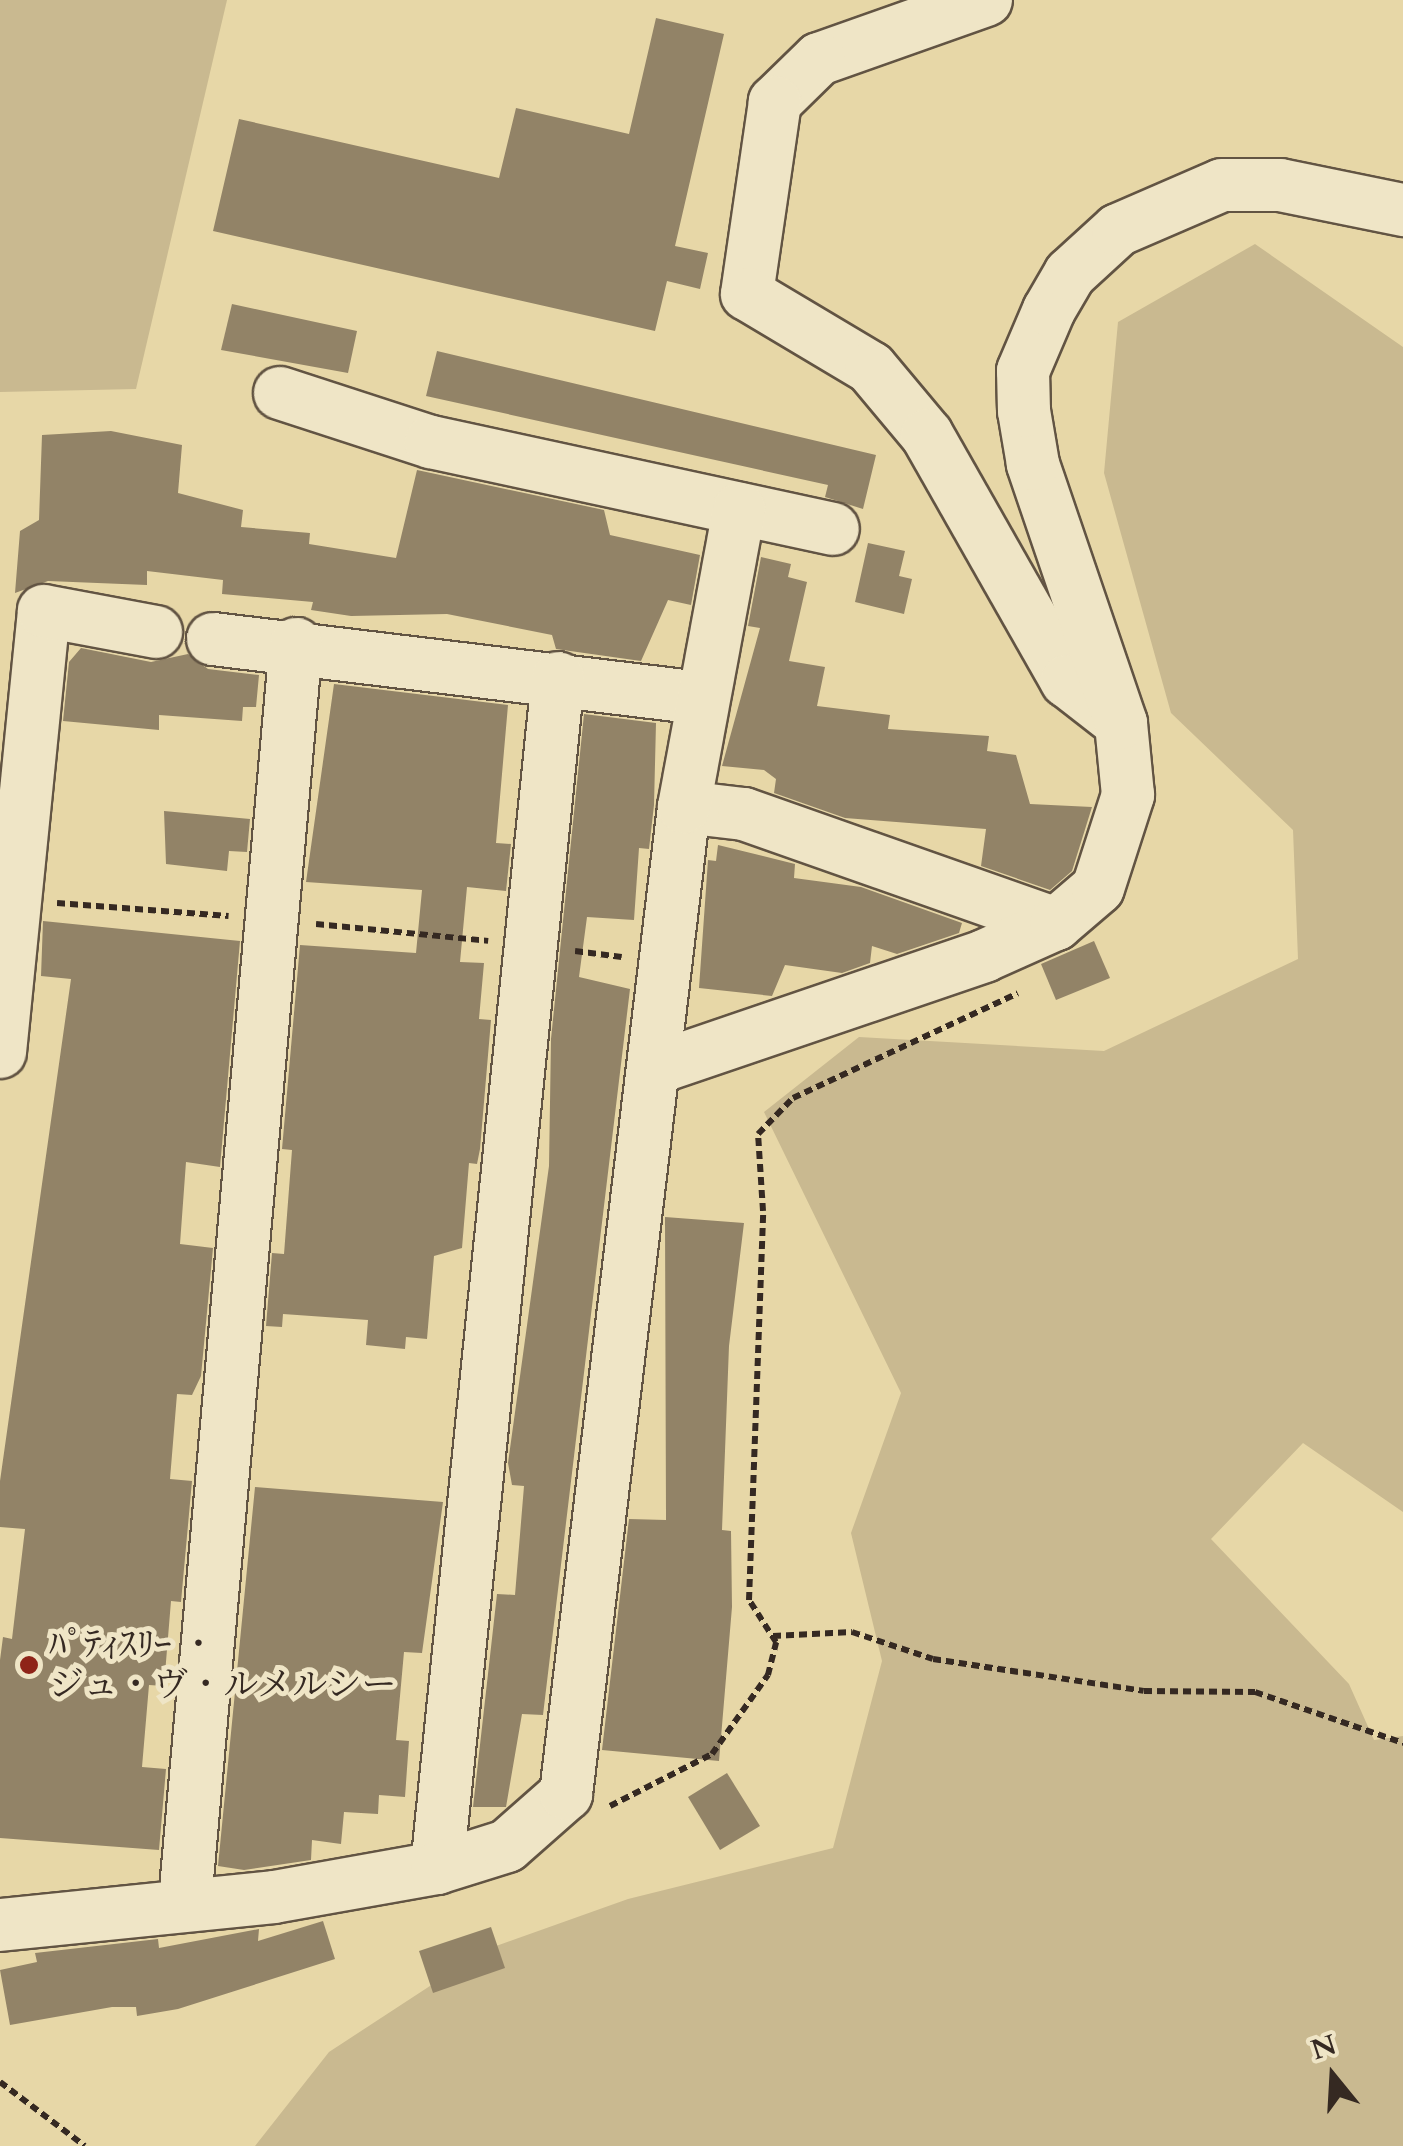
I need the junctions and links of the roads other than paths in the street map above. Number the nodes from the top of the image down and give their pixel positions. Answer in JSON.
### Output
{"nodes":[{"id":1,"x":986,"y":0,"type":"edge"},
{"id":2,"x":1403,"y":210,"type":"edge"},
{"id":3,"x":280,"y":393,"type":"dead end"},
{"id":4,"x":740,"y":509,"type":"junction"},
{"id":5,"x":833,"y":529,"type":"dead end"},
{"id":6,"x":156,"y":632,"type":"dead end"},
{"id":7,"x":213,"y":639,"type":"dead end"},
{"id":8,"x":296,"y":644,"type":"junction"},
{"id":9,"x":558,"y":678,"type":"junction"},
{"id":10,"x":701,"y":698,"type":"junction"},
{"id":11,"x":1120,"y":723,"type":"junction"},
{"id":12,"x":684,"y":807,"type":"junction"},
{"id":13,"x":1041,"y":931,"type":"junction"},
{"id":14,"x":0,"y":1052,"type":"edge"},
{"id":15,"x":653,"y":1070,"type":"junction"},
{"id":16,"x":437,"y":1868,"type":"junction"},
{"id":17,"x":186,"y":1901,"type":"junction"},
{"id":18,"x":0,"y":1925,"type":"edge"}],
"edges":[{"from":1,"to":11,"type":"street"},
{"from":2,"to":11,"type":"street"},
{"from":3,"to":4,"type":"street"},
{"from":4,"to":5,"type":"street"},
{"from":4,"to":10,"type":"street"},
{"from":6,"to":14,"type":"street"},
{"from":7,"to":8,"type":"street"},
{"from":8,"to":9,"type":"street"},
{"from":8,"to":17,"type":"street"},
{"from":9,"to":10,"type":"street"},
{"from":9,"to":16,"type":"street"},
{"from":10,"to":12,"type":"street"},
{"from":11,"to":13,"type":"street"},
{"from":12,"to":13,"type":"street"},
{"from":12,"to":15,"type":"street"},
{"from":13,"to":15,"type":"street"},
{"from":15,"to":16,"type":"street"},
{"from":16,"to":17,"type":"street"},
{"from":17,"to":18,"type":"street"}]}
